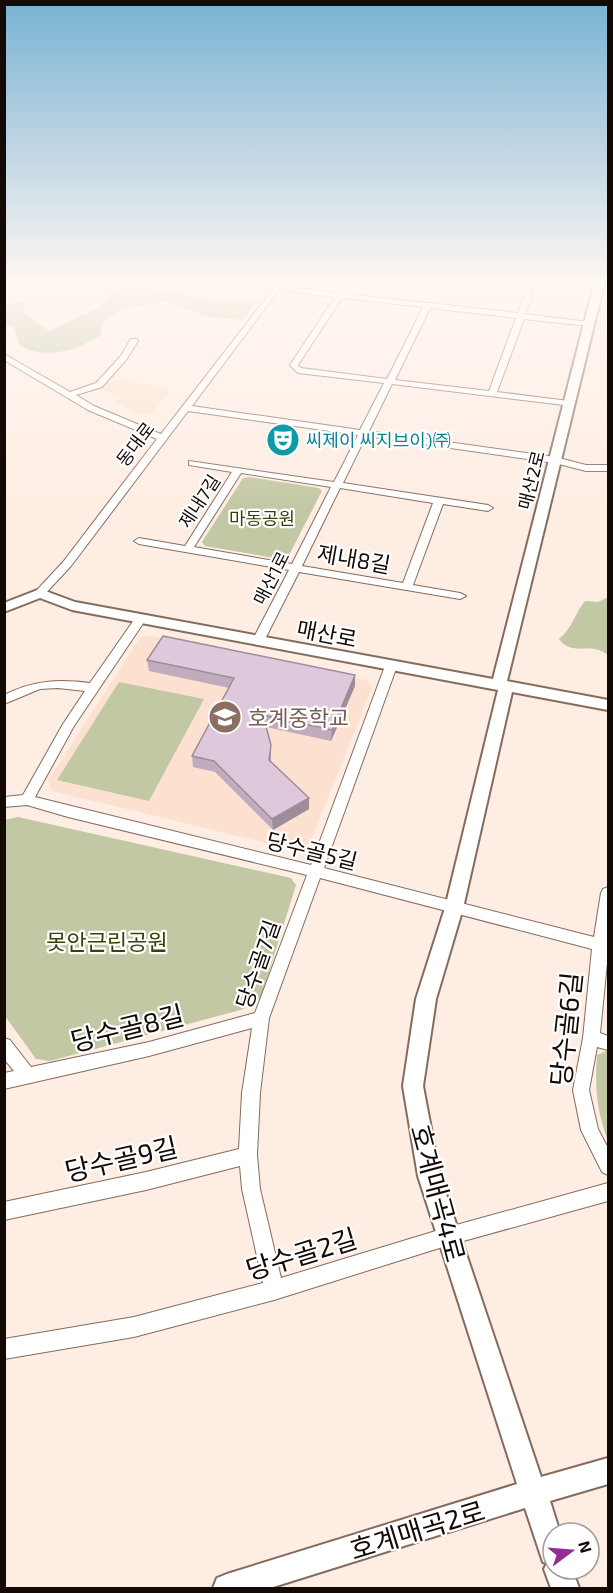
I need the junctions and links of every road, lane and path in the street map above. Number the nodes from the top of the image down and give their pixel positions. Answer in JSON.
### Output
{"nodes":[{"id":1,"x":8,"y":358,"type":"edge"},
{"id":2,"x":123,"y":358,"type":"edge"},
{"id":3,"x":224,"y":358,"type":"edge"},
{"id":4,"x":300,"y":358,"type":"edge"},
{"id":5,"x":401,"y":358,"type":"edge"},
{"id":6,"x":505,"y":358,"type":"edge"},
{"id":7,"x":580,"y":358,"type":"edge"},
{"id":8,"x":389,"y":382,"type":"junction"},
{"id":9,"x":68,"y":395,"type":"junction"},
{"id":10,"x":492,"y":395,"type":"junction"},
{"id":11,"x":569,"y":404,"type":"junction"},
{"id":12,"x":186,"y":408,"type":"junction"},
{"id":13,"x":363,"y":433,"type":"junction"},
{"id":14,"x":162,"y":438,"type":"junction"},
{"id":15,"x":555,"y":460,"type":"junction"},
{"id":16,"x":192,"y":463,"type":"dead end"},
{"id":17,"x":609,"y":468,"type":"edge"},
{"id":18,"x":238,"y":470,"type":"junction"},
{"id":19,"x":336,"y":485,"type":"junction"},
{"id":20,"x":439,"y":501,"type":"junction"},
{"id":21,"x":488,"y":508,"type":"dead end"},
{"id":22,"x":139,"y":542,"type":"dead end"},
{"id":23,"x":187,"y":549,"type":"junction"},
{"id":24,"x":295,"y":567,"type":"junction"},
{"id":25,"x":407,"y":587,"type":"junction"},
{"id":26,"x":39,"y":593,"type":"junction"},
{"id":27,"x":460,"y":596,"type":"dead end"},
{"id":28,"x":4,"y":608,"type":"edge"},
{"id":29,"x":140,"y":619,"type":"junction"},
{"id":30,"x":258,"y":641,"type":"junction"},
{"id":31,"x":391,"y":666,"type":"junction"},
{"id":32,"x":502,"y":685,"type":"junction"},
{"id":33,"x":95,"y":688,"type":"junction"},
{"id":34,"x":4,"y":700,"type":"edge"},
{"id":35,"x":609,"y":705,"type":"edge"},
{"id":36,"x":27,"y":800,"type":"junction"},
{"id":37,"x":4,"y":802,"type":"edge"},
{"id":38,"x":314,"y":871,"type":"junction"},
{"id":39,"x":609,"y":893,"type":"edge"},
{"id":40,"x":454,"y":908,"type":"junction"},
{"id":41,"x":604,"y":946,"type":"edge"},
{"id":42,"x":261,"y":1018,"type":"junction"},
{"id":43,"x":591,"y":1038,"type":"junction"},
{"id":44,"x":609,"y":1043,"type":"edge"},
{"id":45,"x":4,"y":1045,"type":"edge"},
{"id":46,"x":28,"y":1077,"type":"junction"},
{"id":47,"x":4,"y":1081,"type":"edge"},
{"id":48,"x":249,"y":1155,"type":"junction"},
{"id":49,"x":609,"y":1166,"type":"edge"},
{"id":50,"x":609,"y":1192,"type":"edge"},
{"id":51,"x":4,"y":1211,"type":"edge"},
{"id":52,"x":449,"y":1236,"type":"junction"},
{"id":53,"x":274,"y":1290,"type":"junction"},
{"id":54,"x":4,"y":1349,"type":"edge"},
{"id":55,"x":609,"y":1472,"type":"edge"},
{"id":56,"x":534,"y":1492,"type":"junction"},
{"id":57,"x":543,"y":1521,"type":"edge"},
{"id":58,"x":227,"y":1588,"type":"edge"}],
"edges":[{"from":1,"to":9,"type":"street"},
{"from":2,"to":9,"type":"street"},
{"from":3,"to":12,"type":"street","name":"동대로"},
{"from":4,"to":8,"type":"street"},
{"from":5,"to":8,"type":"street","name":"매산1로"},
{"from":6,"to":10,"type":"street"},
{"from":7,"to":11,"type":"street","name":"매산2로"},
{"from":8,"to":10,"type":"street"},
{"from":8,"to":13,"type":"street","name":"매산1로"},
{"from":9,"to":14,"type":"street"},
{"from":10,"to":11,"type":"street"},
{"from":11,"to":15,"type":"street","name":"매산2로"},
{"from":12,"to":13,"type":"street"},
{"from":12,"to":14,"type":"street","name":"동대로"},
{"from":13,"to":15,"type":"street"},
{"from":13,"to":19,"type":"street","name":"매산1로"},
{"from":14,"to":26,"type":"street","name":"동대로"},
{"from":15,"to":17,"type":"street"},
{"from":15,"to":32,"type":"street","name":"매산2로"},
{"from":16,"to":18,"type":"street","name":"제내7길"},
{"from":18,"to":19,"type":"street","name":"제내7길"},
{"from":18,"to":23,"type":"street","name":"제내7길"},
{"from":19,"to":20,"type":"street"},
{"from":19,"to":24,"type":"street","name":"매산1로"},
{"from":20,"to":21,"type":"street"},
{"from":20,"to":25,"type":"street","name":"제내8길"},
{"from":22,"to":23,"type":"street","name":"제내7길"},
{"from":23,"to":24,"type":"street","name":"제내7길"},
{"from":24,"to":25,"type":"street","name":"제내8길"},
{"from":24,"to":30,"type":"street","name":"매산1로"},
{"from":25,"to":27,"type":"street","name":"제내8길"},
{"from":26,"to":28,"type":"street","name":"동대로"},
{"from":26,"to":29,"type":"street","name":"매산로"},
{"from":29,"to":30,"type":"street","name":"매산로"},
{"from":29,"to":33,"type":"street"},
{"from":30,"to":31,"type":"street","name":"매산로"},
{"from":31,"to":32,"type":"street","name":"매산로"},
{"from":31,"to":38,"type":"street","name":"당수골7길"},
{"from":32,"to":35,"type":"street","name":"매산로"},
{"from":32,"to":40,"type":"street","name":"호계매곡4로"},
{"from":33,"to":34,"type":"street"},
{"from":33,"to":36,"type":"street"},
{"from":36,"to":37,"type":"street","name":"당수골5길"},
{"from":36,"to":38,"type":"street","name":"당수골5길"},
{"from":38,"to":40,"type":"street","name":"당수골5길"},
{"from":38,"to":42,"type":"street","name":"당수골7길"},
{"from":39,"to":41,"type":"street","name":"당수골6길"},
{"from":40,"to":41,"type":"street","name":"당수골5길"},
{"from":40,"to":52,"type":"street","name":"호계매곡4로"},
{"from":41,"to":43,"type":"street","name":"당수골6길"},
{"from":42,"to":46,"type":"street","name":"당수골8길"},
{"from":42,"to":48,"type":"street","name":"당수골7길"},
{"from":43,"to":44,"type":"street"},
{"from":43,"to":49,"type":"street","name":"당수골6길"},
{"from":45,"to":46,"type":"street"},
{"from":46,"to":47,"type":"street","name":"당수골8길"},
{"from":48,"to":51,"type":"street","name":"당수골9길"},
{"from":48,"to":53,"type":"street","name":"당수골7길"},
{"from":50,"to":52,"type":"street","name":"당수골2길"},
{"from":52,"to":53,"type":"street","name":"당수골2길"},
{"from":52,"to":56,"type":"street","name":"호계매곡4로"},
{"from":53,"to":54,"type":"street","name":"당수골2길"},
{"from":55,"to":56,"type":"street","name":"호계매곡2로"},
{"from":56,"to":57,"type":"street","name":"호계매곡4로"},
{"from":56,"to":58,"type":"street","name":"호계매곡2로"}]}
